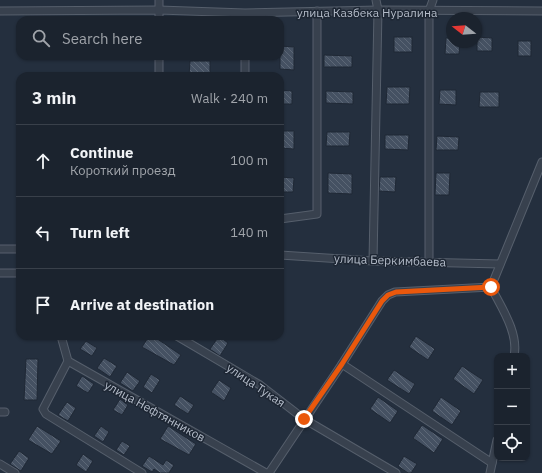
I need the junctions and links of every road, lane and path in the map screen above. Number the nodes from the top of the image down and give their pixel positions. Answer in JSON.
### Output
{"nodes":[{"id":1,"x":159,"y":0,"type":"edge"},
{"id":2,"x":376,"y":0,"type":"edge"},
{"id":3,"x":434,"y":0,"type":"edge"},
{"id":4,"x":159,"y":10,"type":"junction"},
{"id":5,"x":378,"y":10,"type":"junction"},
{"id":6,"x":0,"y":11,"type":"edge"},
{"id":7,"x":317,"y":11,"type":"junction"},
{"id":8,"x":429,"y":11,"type":"junction"},
{"id":9,"x":542,"y":11,"type":"edge"},
{"id":10,"x":159,"y":16,"type":"edge"},
{"id":11,"x":245,"y":16,"type":"edge"},
{"id":12,"x":158,"y":60,"type":"edge"},
{"id":13,"x":245,"y":60,"type":"edge"},
{"id":14,"x":158,"y":72,"type":"edge"},
{"id":15,"x":244,"y":72,"type":"edge"},
{"id":16,"x":542,"y":162,"type":"edge"},
{"id":17,"x":284,"y":218,"type":"edge"},
{"id":18,"x":0,"y":249,"type":"edge"},
{"id":19,"x":16,"y":249,"type":"edge"},
{"id":20,"x":284,"y":255,"type":"edge"},
{"id":21,"x":373,"y":261,"type":"junction"},
{"id":22,"x":429,"y":262,"type":"junction"},
{"id":23,"x":500,"y":264,"type":"junction"},
{"id":24,"x":0,"y":273,"type":"edge"},
{"id":25,"x":16,"y":273,"type":"edge"},
{"id":26,"x":491,"y":287,"type":"junction"},
{"id":27,"x":62,"y":340,"type":"edge"},
{"id":28,"x":184,"y":340,"type":"edge"},
{"id":29,"x":514,"y":353,"type":"edge"},
{"id":30,"x":68,"y":361,"type":"junction"},
{"id":31,"x":342,"y":364,"type":"junction"},
{"id":32,"x":304,"y":419,"type":"junction"},
{"id":33,"x":494,"y":454,"type":"edge"},
{"id":34,"x":492,"y":463,"type":"junction"},
{"id":35,"x":0,"y":464,"type":"edge"},
{"id":36,"x":15,"y":473,"type":"edge"},
{"id":37,"x":142,"y":473,"type":"edge"},
{"id":38,"x":267,"y":473,"type":"edge"},
{"id":39,"x":396,"y":473,"type":"edge"},
{"id":40,"x":490,"y":473,"type":"edge"}],
"edges":[{"from":1,"to":4,"type":"street"},
{"from":2,"to":5,"type":"street"},
{"from":3,"to":8,"type":"street"},
{"from":4,"to":6,"type":"street","name":"улица Казбека Нуралина"},
{"from":4,"to":10,"type":"street"},
{"from":4,"to":11,"type":"street","name":"улица Казбека Нуралина"},
{"from":5,"to":7,"type":"street","name":"улица Казбека Нуралина"},
{"from":5,"to":8,"type":"street","name":"улица Казбека Нуралина"},
{"from":5,"to":21,"type":"street"},
{"from":7,"to":11,"type":"street","name":"улица Казбека Нуралина"},
{"from":7,"to":17,"type":"street"},
{"from":8,"to":9,"type":"street","name":"улица Казбека Нуралина"},
{"from":8,"to":22,"type":"street"},
{"from":12,"to":14,"type":"street"},
{"from":13,"to":15,"type":"street"},
{"from":16,"to":23,"type":"street"},
{"from":18,"to":19,"type":"street"},
{"from":20,"to":21,"type":"street","name":"улица Беркимбаева"},
{"from":21,"to":22,"type":"street","name":"улица Беркимбаева"},
{"from":22,"to":23,"type":"street","name":"улица Беркимбаева"},
{"from":23,"to":26,"type":"street"},
{"from":24,"to":25,"type":"street"},
{"from":26,"to":29,"type":"street"},
{"from":26,"to":31,"type":"street"},
{"from":27,"to":30,"type":"street"},
{"from":28,"to":32,"type":"street","name":"улица Тукая"},
{"from":30,"to":37,"type":"street"},
{"from":30,"to":38,"type":"street","name":"улица Нефтянников"},
{"from":31,"to":32,"type":"street"},
{"from":31,"to":34,"type":"street"},
{"from":32,"to":38,"type":"street"},
{"from":32,"to":39,"type":"street","name":"улица Тукая"},
{"from":33,"to":34,"type":"street"},
{"from":34,"to":40,"type":"street"},
{"from":35,"to":36,"type":"street"}]}
